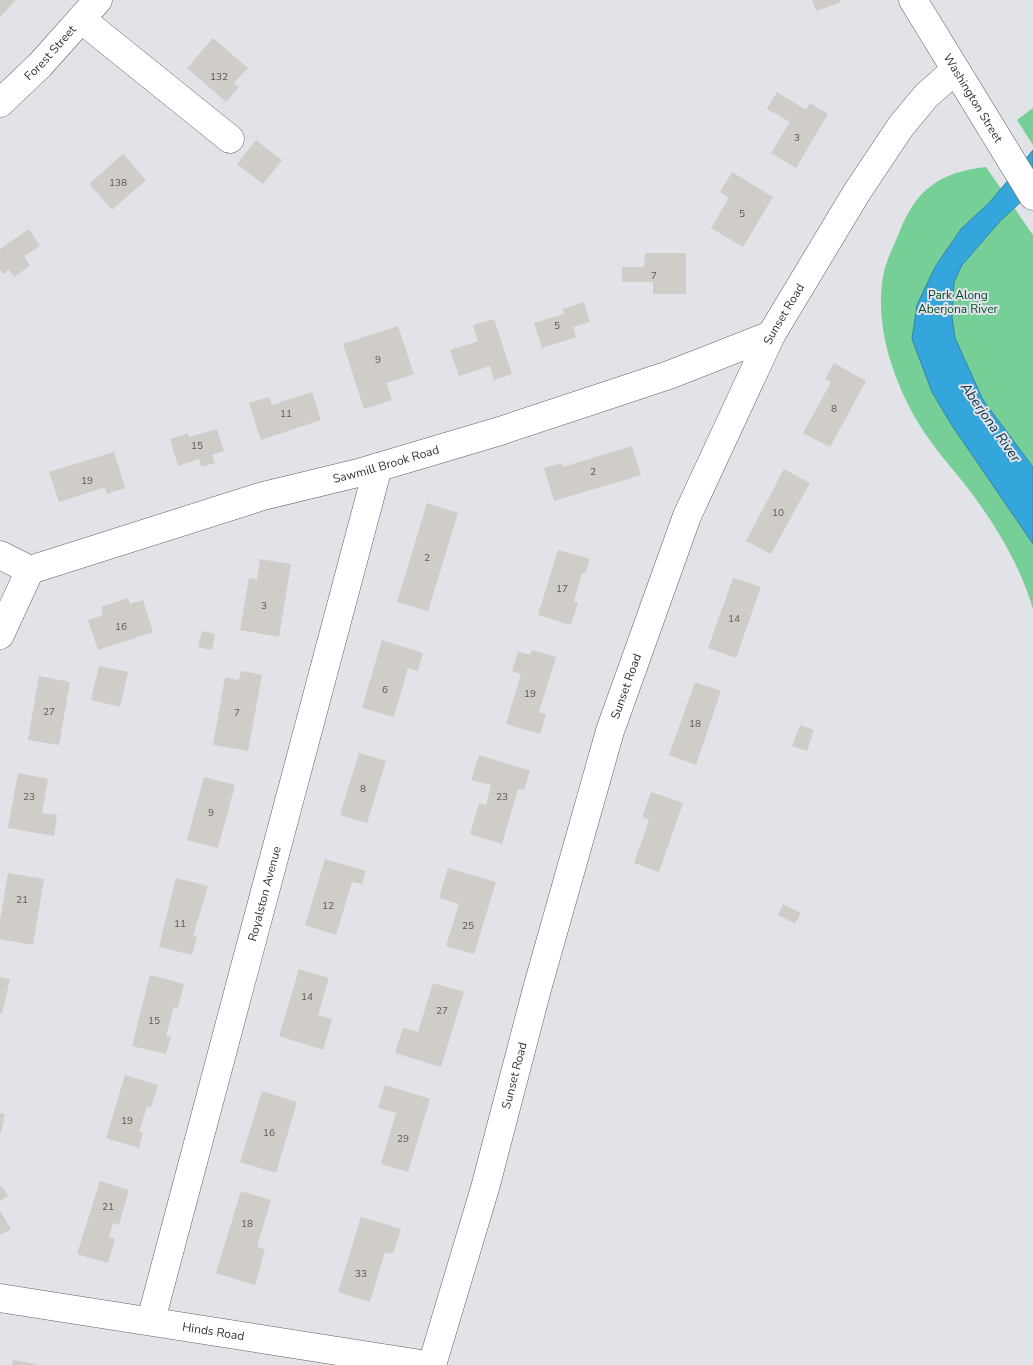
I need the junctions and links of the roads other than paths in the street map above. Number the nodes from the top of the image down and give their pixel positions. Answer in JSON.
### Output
{"nodes":[{"id":1,"x":913,"y":0,"type":"edge"},
{"id":2,"x":90,"y":10,"type":"edge"},
{"id":3,"x":955,"y":70,"type":"junction"},
{"id":4,"x":0,"y":103,"type":"edge"},
{"id":5,"x":230,"y":139,"type":"dead end"},
{"id":6,"x":1033,"y":196,"type":"edge"},
{"id":7,"x":771,"y":335,"type":"junction"},
{"id":8,"x":378,"y":467,"type":"junction"},
{"id":9,"x":0,"y":555,"type":"edge"},
{"id":10,"x":30,"y":570,"type":"junction"},
{"id":11,"x":0,"y":635,"type":"edge"},
{"id":12,"x":0,"y":1298,"type":"edge"},
{"id":13,"x":151,"y":1320,"type":"junction"},
{"id":14,"x":427,"y":1365,"type":"edge"},
{"id":15,"x":432,"y":1365,"type":"edge"}],
"edges":[{"from":1,"to":3,"type":"street","name":"Washington Street"},
{"from":2,"to":4,"type":"street","name":"Forest Street"},
{"from":2,"to":5,"type":"street"},
{"from":3,"to":6,"type":"street","name":"Washington Street"},
{"from":3,"to":7,"type":"street","name":"Sunset Road"},
{"from":7,"to":8,"type":"street","name":"Sawmill Brook Road"},
{"from":7,"to":15,"type":"street","name":"Sunset Road"},
{"from":8,"to":10,"type":"street","name":"Sawmill Brook Road"},
{"from":8,"to":13,"type":"street","name":"Royalston Avenue"},
{"from":9,"to":10,"type":"street"},
{"from":10,"to":11,"type":"street"},
{"from":12,"to":13,"type":"street","name":"Hinds Road"},
{"from":13,"to":14,"type":"street","name":"Hinds Road"}]}
